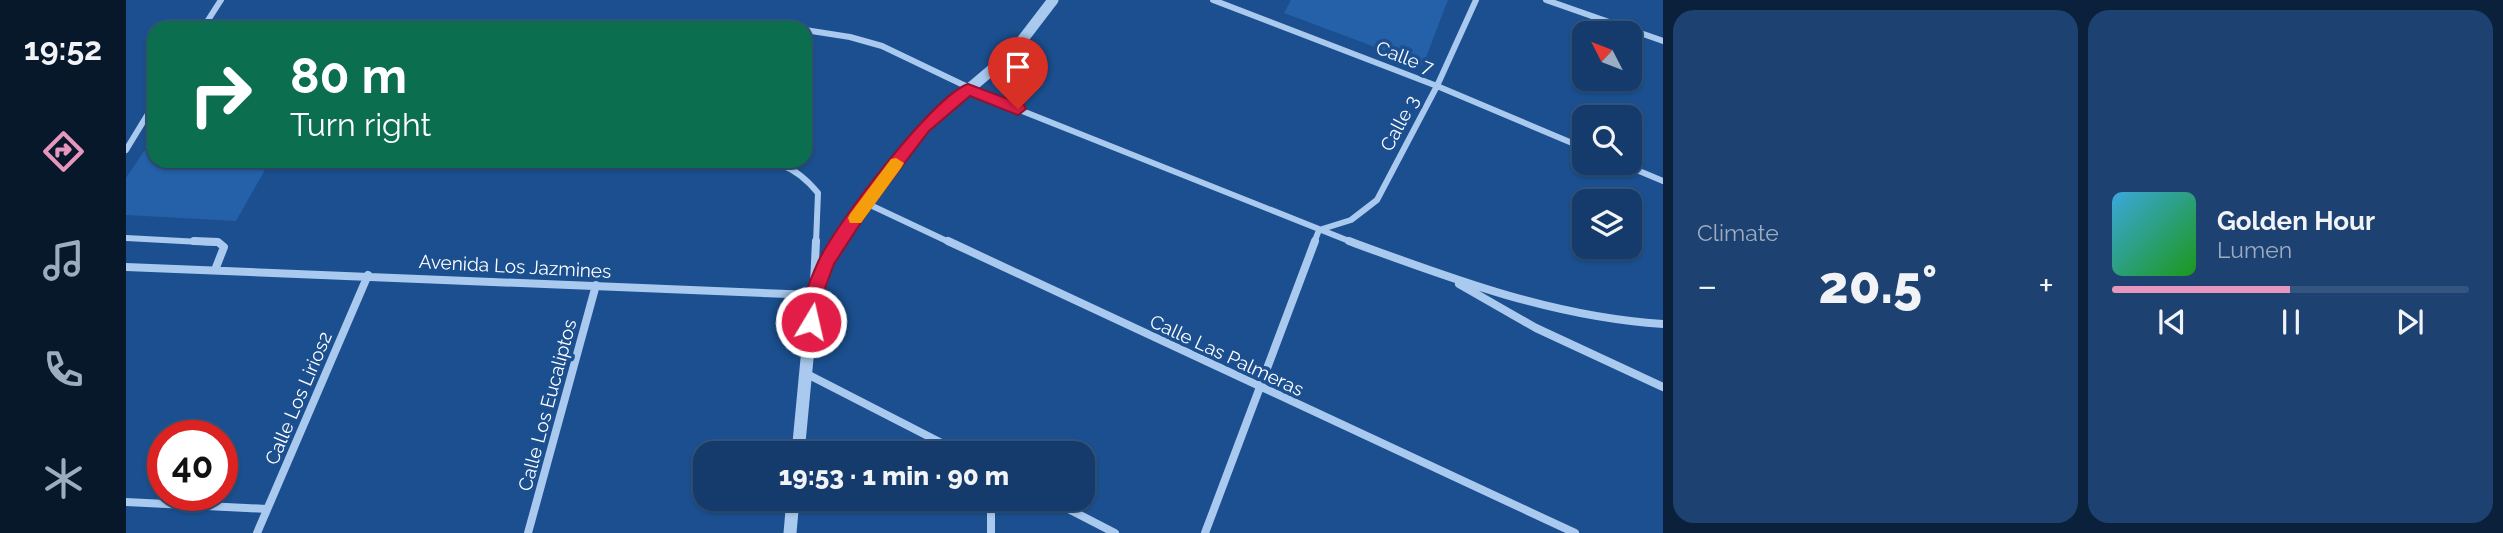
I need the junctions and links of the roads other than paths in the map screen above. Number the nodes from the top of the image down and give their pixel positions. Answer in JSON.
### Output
{"nodes":[{"id":1,"x":221,"y":0,"type":"edge"},
{"id":2,"x":1053,"y":0,"type":"edge"},
{"id":3,"x":1213,"y":0,"type":"edge"},
{"id":4,"x":1476,"y":0,"type":"edge"},
{"id":5,"x":1546,"y":0,"type":"edge"},
{"id":6,"x":208,"y":21,"type":"edge"},
{"id":7,"x":812,"y":31,"type":"edge"},
{"id":8,"x":1663,"y":41,"type":"edge"},
{"id":9,"x":1437,"y":86,"type":"junction"},
{"id":10,"x":968,"y":89,"type":"junction"},
{"id":11,"x":147,"y":116,"type":"edge"},
{"id":12,"x":1572,"y":143,"type":"edge"},
{"id":13,"x":126,"y":150,"type":"edge"},
{"id":14,"x":794,"y":168,"type":"edge"},
{"id":15,"x":1642,"y":172,"type":"edge"},
{"id":16,"x":1663,"y":181,"type":"edge"},
{"id":17,"x":866,"y":203,"type":"junction"},
{"id":18,"x":1319,"y":230,"type":"junction"},
{"id":19,"x":126,"y":238,"type":"edge"},
{"id":20,"x":126,"y":267,"type":"edge"},
{"id":21,"x":215,"y":270,"type":"junction"},
{"id":22,"x":368,"y":275,"type":"junction"},
{"id":23,"x":1443,"y":275,"type":"junction"},
{"id":24,"x":596,"y":285,"type":"junction"},
{"id":25,"x":813,"y":296,"type":"junction"},
{"id":26,"x":1663,"y":324,"type":"edge"},
{"id":27,"x":807,"y":374,"type":"junction"},
{"id":28,"x":1663,"y":387,"type":"edge"},
{"id":29,"x":1259,"y":388,"type":"junction"},
{"id":30,"x":800,"y":441,"type":"edge"},
{"id":31,"x":938,"y":441,"type":"edge"},
{"id":32,"x":126,"y":502,"type":"edge"},
{"id":33,"x":267,"y":509,"type":"junction"},
{"id":34,"x":792,"y":511,"type":"edge"},
{"id":35,"x":991,"y":511,"type":"edge"},
{"id":36,"x":1072,"y":511,"type":"edge"},
{"id":37,"x":257,"y":533,"type":"edge"},
{"id":38,"x":528,"y":533,"type":"edge"},
{"id":39,"x":790,"y":533,"type":"edge"},
{"id":40,"x":991,"y":533,"type":"edge"},
{"id":41,"x":1115,"y":533,"type":"edge"},
{"id":42,"x":1205,"y":533,"type":"edge"},
{"id":43,"x":1575,"y":533,"type":"edge"}],
"edges":[{"from":1,"to":6,"type":"street"},
{"from":2,"to":10,"type":"street"},
{"from":3,"to":9,"type":"street","name":"Calle 7"},
{"from":4,"to":9,"type":"street","name":"Calle 3"},
{"from":5,"to":8,"type":"street"},
{"from":7,"to":10,"type":"street"},
{"from":9,"to":12,"type":"street","name":"Calle 7"},
{"from":9,"to":18,"type":"street","name":"Calle 3"},
{"from":10,"to":17,"type":"street"},
{"from":10,"to":18,"type":"street"},
{"from":11,"to":13,"type":"street"},
{"from":14,"to":25,"type":"street"},
{"from":15,"to":16,"type":"street"},
{"from":17,"to":25,"type":"street"},
{"from":17,"to":29,"type":"street","name":"Calle Las Palmeras"},
{"from":18,"to":23,"type":"street"},
{"from":18,"to":29,"type":"street"},
{"from":19,"to":21,"type":"street"},
{"from":20,"to":21,"type":"street","name":"Avenida Los Jazmines"},
{"from":21,"to":22,"type":"street","name":"Avenida Los Jazmines"},
{"from":22,"to":24,"type":"street","name":"Avenida Los Jazmines"},
{"from":22,"to":33,"type":"street","name":"Calle Los Lirios2"},
{"from":23,"to":26,"type":"street"},
{"from":23,"to":28,"type":"street"},
{"from":24,"to":25,"type":"street","name":"Avenida Los Jazmines"},
{"from":24,"to":38,"type":"street","name":"Calle Los Eucaliptos"},
{"from":25,"to":27,"type":"street"},
{"from":27,"to":30,"type":"street"},
{"from":27,"to":31,"type":"street"},
{"from":29,"to":42,"type":"street"},
{"from":29,"to":43,"type":"street","name":"Calle Las Palmeras"},
{"from":32,"to":33,"type":"street"},
{"from":33,"to":37,"type":"street","name":"Calle Los Lirios2"},
{"from":34,"to":39,"type":"street"},
{"from":35,"to":40,"type":"street"},
{"from":36,"to":41,"type":"street"}]}
